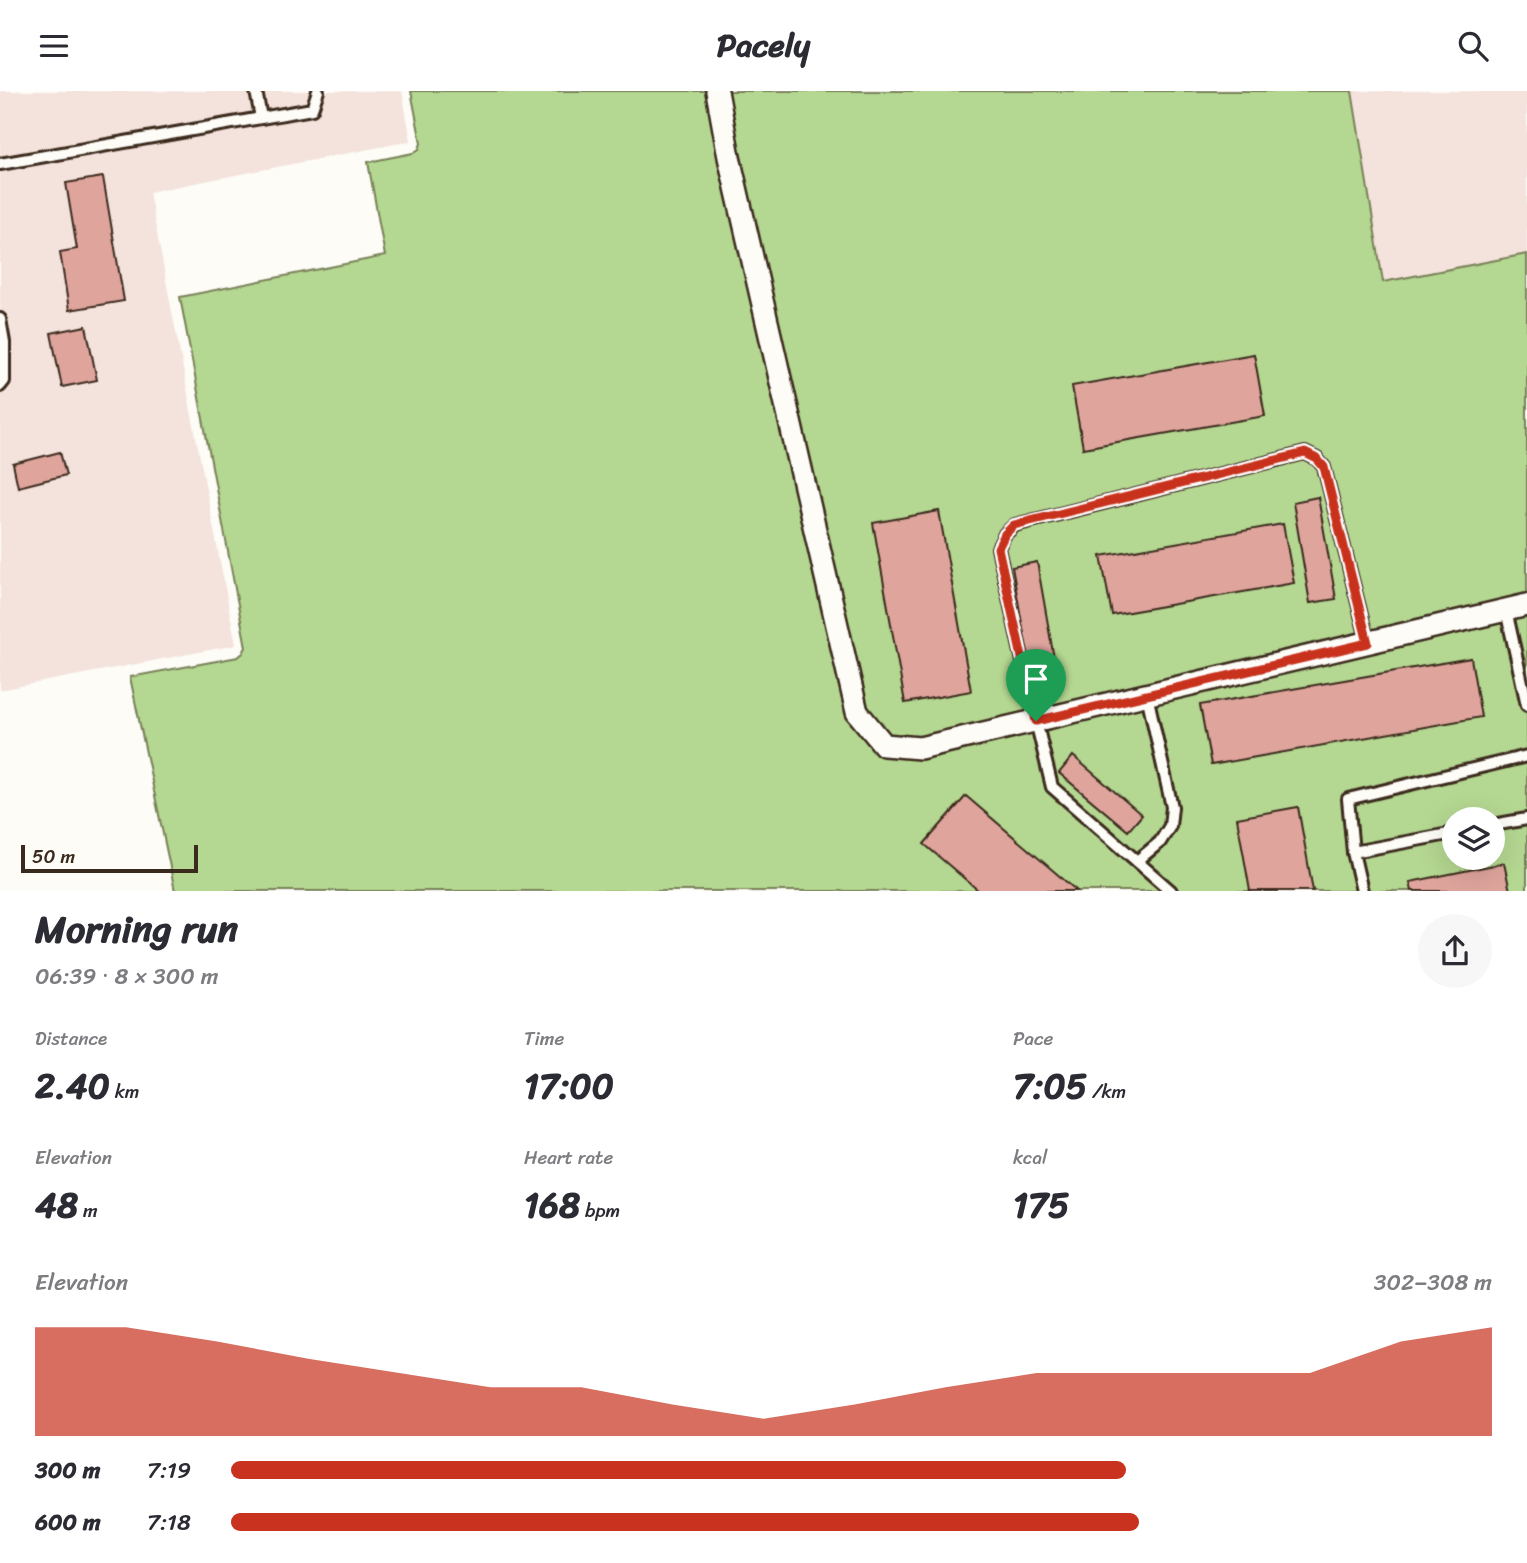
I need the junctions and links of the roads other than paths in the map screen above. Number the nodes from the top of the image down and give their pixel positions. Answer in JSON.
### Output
{"nodes":[{"id":1,"x":256,"y":91,"type":"edge"},
{"id":2,"x":318,"y":91,"type":"edge"},
{"id":3,"x":717,"y":91,"type":"edge"},
{"id":4,"x":261,"y":118,"type":"junction"},
{"id":5,"x":0,"y":164,"type":"edge"},
{"id":6,"x":0,"y":319,"type":"edge"},
{"id":7,"x":0,"y":386,"type":"edge"},
{"id":8,"x":1517,"y":608,"type":"edge"},
{"id":9,"x":1368,"y":643,"type":"junction"},
{"id":10,"x":1147,"y":695,"type":"junction"},
{"id":11,"x":1527,"y":705,"type":"edge"},
{"id":12,"x":1036,"y":721,"type":"junction"},
{"id":13,"x":1527,"y":756,"type":"edge"},
{"id":14,"x":1527,"y":819,"type":"edge"},
{"id":15,"x":1505,"y":823,"type":"edge"},
{"id":16,"x":1442,"y":835,"type":"edge"},
{"id":17,"x":1353,"y":852,"type":"junction"},
{"id":18,"x":1137,"y":861,"type":"junction"},
{"id":19,"x":1171,"y":891,"type":"edge"},
{"id":20,"x":1362,"y":891,"type":"edge"}],
"edges":[{"from":1,"to":4,"type":"lane"},
{"from":2,"to":4,"type":"lane"},
{"from":3,"to":12,"type":"street"},
{"from":4,"to":5,"type":"lane"},
{"from":6,"to":7,"type":"lane"},
{"from":8,"to":9,"type":"street"},
{"from":8,"to":11,"type":"lane"},
{"from":9,"to":10,"type":"street"},
{"from":9,"to":12,"type":"lane"},
{"from":10,"to":12,"type":"street"},
{"from":10,"to":18,"type":"lane"},
{"from":12,"to":18,"type":"lane"},
{"from":13,"to":17,"type":"lane"},
{"from":14,"to":15,"type":"lane"},
{"from":16,"to":17,"type":"lane"},
{"from":17,"to":20,"type":"lane"},
{"from":18,"to":19,"type":"lane"}]}
